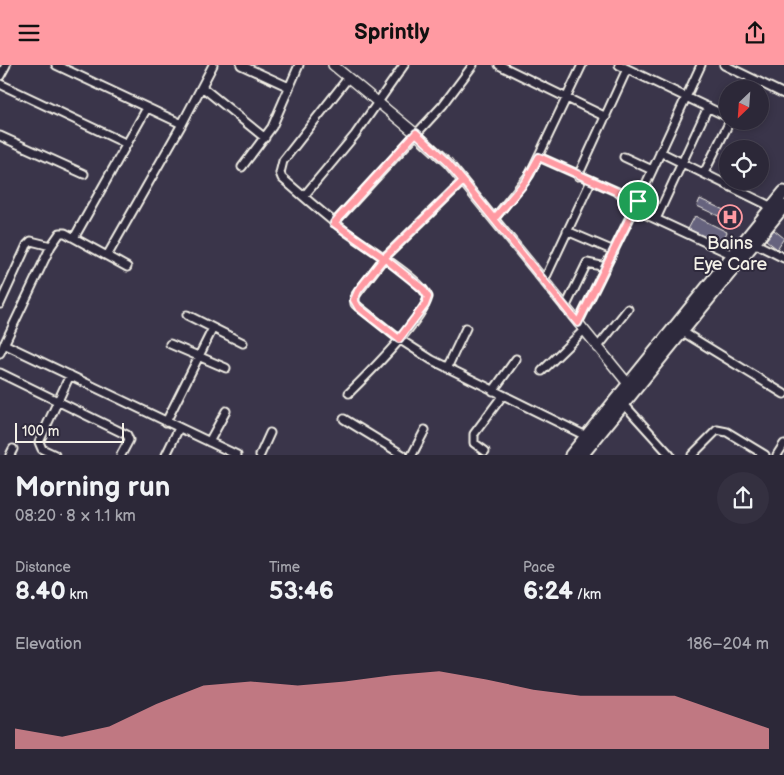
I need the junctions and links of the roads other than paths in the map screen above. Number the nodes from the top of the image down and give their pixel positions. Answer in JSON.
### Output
{"nodes":[{"id":1,"x":6,"y":65,"type":"edge"},
{"id":2,"x":56,"y":65,"type":"edge"},
{"id":3,"x":214,"y":65,"type":"edge"},
{"id":4,"x":241,"y":65,"type":"edge"},
{"id":5,"x":299,"y":65,"type":"edge"},
{"id":6,"x":404,"y":65,"type":"edge"},
{"id":7,"x":473,"y":65,"type":"edge"},
{"id":8,"x":499,"y":65,"type":"edge"},
{"id":9,"x":582,"y":65,"type":"edge"},
{"id":10,"x":619,"y":65,"type":"edge"},
{"id":11,"x":701,"y":65,"type":"edge"},
{"id":12,"x":724,"y":65,"type":"edge"},
{"id":13,"x":335,"y":66,"type":"edge"},
{"id":14,"x":632,"y":69,"type":"edge"},
{"id":15,"x":0,"y":76,"type":"edge"},
{"id":16,"x":348,"y":78,"type":"junction"},
{"id":17,"x":751,"y":79,"type":"joint"},
{"id":18,"x":0,"y":84,"type":"edge"},
{"id":19,"x":202,"y":87,"type":"junction"},
{"id":20,"x":289,"y":87,"type":"junction"},
{"id":21,"x":784,"y":94,"type":"edge"},
{"id":22,"x":686,"y":96,"type":"junction"},
{"id":23,"x":567,"y":98,"type":"junction"},
{"id":24,"x":379,"y":104,"type":"junction"},
{"id":25,"x":708,"y":107,"type":"junction"},
{"id":26,"x":147,"y":108,"type":"junction"},
{"id":27,"x":719,"y":112,"type":"edge"},
{"id":28,"x":606,"y":117,"type":"junction"},
{"id":29,"x":182,"y":124,"type":"junction"},
{"id":30,"x":726,"y":130,"type":"edge"},
{"id":31,"x":416,"y":133,"type":"junction"},
{"id":32,"x":0,"y":136,"type":"edge"},
{"id":33,"x":265,"y":137,"type":"junction"},
{"id":34,"x":127,"y":144,"type":"junction"},
{"id":35,"x":660,"y":152,"type":"junction"},
{"id":36,"x":539,"y":157,"type":"junction"},
{"id":37,"x":624,"y":157,"type":"dead end"},
{"id":38,"x":682,"y":163,"type":"junction"},
{"id":39,"x":242,"y":167,"type":"dead end"},
{"id":40,"x":652,"y":170,"type":"junction"},
{"id":41,"x":704,"y":173,"type":"junction"},
{"id":42,"x":84,"y":174,"type":"dead end"},
{"id":43,"x":578,"y":175,"type":"junction"},
{"id":44,"x":463,"y":181,"type":"junction"},
{"id":45,"x":591,"y":181,"type":"junction"},
{"id":46,"x":784,"y":192,"type":"edge"},
{"id":47,"x":304,"y":196,"type":"junction"},
{"id":48,"x":638,"y":201,"type":"junction"},
{"id":49,"x":784,"y":206,"type":"edge"},
{"id":50,"x":772,"y":207,"type":"junction"},
{"id":51,"x":634,"y":209,"type":"junction"},
{"id":52,"x":494,"y":219,"type":"junction"},
{"id":53,"x":656,"y":219,"type":"junction"},
{"id":54,"x":334,"y":223,"type":"junction"},
{"id":55,"x":567,"y":231,"type":"junction"},
{"id":56,"x":74,"y":238,"type":"junction"},
{"id":57,"x":754,"y":243,"type":"junction"},
{"id":58,"x":50,"y":246,"type":"junction"},
{"id":59,"x":614,"y":251,"type":"junction"},
{"id":60,"x":733,"y":255,"type":"junction"},
{"id":61,"x":107,"y":256,"type":"junction"},
{"id":62,"x":384,"y":258,"type":"junction"},
{"id":63,"x":784,"y":258,"type":"edge"},
{"id":64,"x":128,"y":267,"type":"dead end"},
{"id":65,"x":606,"y":267,"type":"junction"},
{"id":66,"x":544,"y":281,"type":"junction"},
{"id":67,"x":0,"y":304,"type":"edge"},
{"id":68,"x":566,"y":308,"type":"junction"},
{"id":69,"x":628,"y":309,"type":"dead end"},
{"id":70,"x":188,"y":315,"type":"dead end"},
{"id":71,"x":580,"y":327,"type":"junction"},
{"id":72,"x":213,"y":328,"type":"junction"},
{"id":73,"x":466,"y":328,"type":"dead end"},
{"id":74,"x":683,"y":332,"type":"junction"},
{"id":75,"x":399,"y":339,"type":"junction"},
{"id":76,"x":243,"y":343,"type":"dead end"},
{"id":77,"x":4,"y":344,"type":"junction"},
{"id":78,"x":170,"y":344,"type":"dead end"},
{"id":79,"x":597,"y":348,"type":"junction"},
{"id":80,"x":0,"y":353,"type":"edge"},
{"id":81,"x":199,"y":357,"type":"junction"},
{"id":82,"x":516,"y":359,"type":"dead end"},
{"id":83,"x":226,"y":367,"type":"dead end"},
{"id":84,"x":447,"y":368,"type":"junction"},
{"id":85,"x":542,"y":371,"type":"dead end"},
{"id":86,"x":0,"y":373,"type":"edge"},
{"id":87,"x":70,"y":375,"type":"junction"},
{"id":88,"x":642,"y":375,"type":"junction"},
{"id":89,"x":629,"y":385,"type":"junction"},
{"id":90,"x":493,"y":391,"type":"junction"},
{"id":91,"x":349,"y":393,"type":"dead end"},
{"id":92,"x":784,"y":394,"type":"edge"},
{"id":93,"x":503,"y":395,"type":"junction"},
{"id":94,"x":59,"y":401,"type":"junction"},
{"id":95,"x":621,"y":402,"type":"junction"},
{"id":96,"x":226,"y":411,"type":"dead end"},
{"id":97,"x":344,"y":419,"type":"dead end"},
{"id":98,"x":166,"y":422,"type":"junction"},
{"id":99,"x":179,"y":428,"type":"junction"},
{"id":100,"x":425,"y":430,"type":"dead end"},
{"id":101,"x":270,"y":433,"type":"dead end"},
{"id":102,"x":586,"y":436,"type":"junction"},
{"id":103,"x":209,"y":442,"type":"junction"},
{"id":104,"x":784,"y":444,"type":"edge"},
{"id":105,"x":485,"y":451,"type":"dead end"},
{"id":106,"x":55,"y":455,"type":"edge"},
{"id":107,"x":122,"y":455,"type":"edge"},
{"id":108,"x":166,"y":455,"type":"edge"},
{"id":109,"x":237,"y":455,"type":"edge"},
{"id":110,"x":260,"y":455,"type":"edge"},
{"id":111,"x":403,"y":455,"type":"edge"},
{"id":112,"x":412,"y":455,"type":"edge"},
{"id":113,"x":571,"y":455,"type":"edge"},
{"id":114,"x":582,"y":455,"type":"edge"},
{"id":115,"x":670,"y":455,"type":"edge"},
{"id":116,"x":692,"y":455,"type":"edge"},
{"id":117,"x":765,"y":455,"type":"edge"},
{"id":118,"x":777,"y":455,"type":"edge"}],
"edges":[{"from":1,"to":15,"type":"street"},
{"from":2,"to":26,"type":"street"},
{"from":3,"to":19,"type":"street"},
{"from":4,"to":20,"type":"street"},
{"from":5,"to":20,"type":"street"},
{"from":6,"to":24,"type":"street"},
{"from":7,"to":31,"type":"street"},
{"from":8,"to":23,"type":"street"},
{"from":9,"to":23,"type":"street"},
{"from":10,"to":14,"type":"street"},
{"from":11,"to":22,"type":"street"},
{"from":12,"to":17,"type":"street"},
{"from":13,"to":16,"type":"street"},
{"from":14,"to":22,"type":"street"},
{"from":14,"to":28,"type":"street"},
{"from":16,"to":24,"type":"street"},
{"from":16,"to":47,"type":"street"},
{"from":17,"to":21,"type":"street"},
{"from":18,"to":34,"type":"street"},
{"from":19,"to":29,"type":"street"},
{"from":19,"to":33,"type":"street"},
{"from":20,"to":33,"type":"street"},
{"from":22,"to":25,"type":"street"},
{"from":22,"to":35,"type":"street"},
{"from":23,"to":28,"type":"street"},
{"from":23,"to":36,"type":"street"},
{"from":24,"to":31,"type":"street"},
{"from":24,"to":47,"type":"street"},
{"from":25,"to":27,"type":"street"},
{"from":25,"to":38,"type":"street"},
{"from":26,"to":29,"type":"street"},
{"from":26,"to":34,"type":"street"},
{"from":28,"to":43,"type":"street"},
{"from":29,"to":61,"type":"street"},
{"from":30,"to":41,"type":"street"},
{"from":31,"to":44,"type":"street"},
{"from":31,"to":54,"type":"street"},
{"from":32,"to":42,"type":"street"},
{"from":33,"to":39,"type":"street"},
{"from":34,"to":56,"type":"street"},
{"from":35,"to":38,"type":"street"},
{"from":35,"to":40,"type":"street"},
{"from":36,"to":43,"type":"street"},
{"from":36,"to":52,"type":"street"},
{"from":37,"to":40,"type":"street"},
{"from":38,"to":41,"type":"street"},
{"from":38,"to":53,"type":"street"},
{"from":40,"to":48,"type":"street"},
{"from":41,"to":50,"type":"street"},
{"from":43,"to":45,"type":"street"},
{"from":44,"to":52,"type":"street"},
{"from":44,"to":62,"type":"street"},
{"from":45,"to":48,"type":"street"},
{"from":45,"to":55,"type":"street"},
{"from":46,"to":50,"type":"highway"},
{"from":47,"to":54,"type":"street"},
{"from":48,"to":51,"type":"street"},
{"from":49,"to":57,"type":"highway"},
{"from":50,"to":60,"type":"highway"},
{"from":51,"to":53,"type":"street"},
{"from":51,"to":59,"type":"street"},
{"from":52,"to":66,"type":"street"},
{"from":53,"to":60,"type":"street"},
{"from":54,"to":62,"type":"street"},
{"from":55,"to":59,"type":"street"},
{"from":55,"to":66,"type":"street"},
{"from":56,"to":58,"type":"street"},
{"from":56,"to":61,"type":"street"},
{"from":57,"to":63,"type":"street"},
{"from":57,"to":74,"type":"highway"},
{"from":58,"to":67,"type":"street"},
{"from":58,"to":77,"type":"street"},
{"from":59,"to":65,"type":"street"},
{"from":60,"to":88,"type":"highway"},
{"from":61,"to":64,"type":"street"},
{"from":62,"to":75,"type":"street"},
{"from":62,"to":75,"type":"street"},
{"from":65,"to":68,"type":"street"},
{"from":65,"to":71,"type":"street"},
{"from":66,"to":68,"type":"street"},
{"from":68,"to":71,"type":"street"},
{"from":69,"to":79,"type":"street"},
{"from":70,"to":72,"type":"street"},
{"from":71,"to":79,"type":"street"},
{"from":71,"to":85,"type":"street"},
{"from":72,"to":76,"type":"street"},
{"from":72,"to":81,"type":"street"},
{"from":73,"to":84,"type":"street"},
{"from":74,"to":88,"type":"highway"},
{"from":74,"to":92,"type":"street"},
{"from":75,"to":84,"type":"street"},
{"from":75,"to":91,"type":"street"},
{"from":77,"to":80,"type":"street"},
{"from":77,"to":87,"type":"street"},
{"from":78,"to":81,"type":"street"},
{"from":79,"to":89,"type":"street"},
{"from":81,"to":83,"type":"street"},
{"from":81,"to":98,"type":"street"},
{"from":82,"to":90,"type":"street"},
{"from":84,"to":90,"type":"street"},
{"from":86,"to":94,"type":"street"},
{"from":87,"to":94,"type":"street"},
{"from":87,"to":98,"type":"street"},
{"from":88,"to":89,"type":"highway"},
{"from":88,"to":95,"type":"highway"},
{"from":89,"to":95,"type":"highway"},
{"from":90,"to":93,"type":"street"},
{"from":93,"to":102,"type":"street"},
{"from":93,"to":105,"type":"street"},
{"from":94,"to":106,"type":"street"},
{"from":94,"to":107,"type":"street"},
{"from":95,"to":102,"type":"highway"},
{"from":95,"to":114,"type":"highway"},
{"from":95,"to":115,"type":"street"},
{"from":96,"to":103,"type":"street"},
{"from":97,"to":111,"type":"street"},
{"from":98,"to":99,"type":"street"},
{"from":99,"to":103,"type":"street"},
{"from":99,"to":108,"type":"street"},
{"from":100,"to":112,"type":"street"},
{"from":101,"to":110,"type":"street"},
{"from":102,"to":113,"type":"highway"},
{"from":103,"to":109,"type":"street"},
{"from":104,"to":118,"type":"street"},
{"from":116,"to":117,"type":"street"}]}
